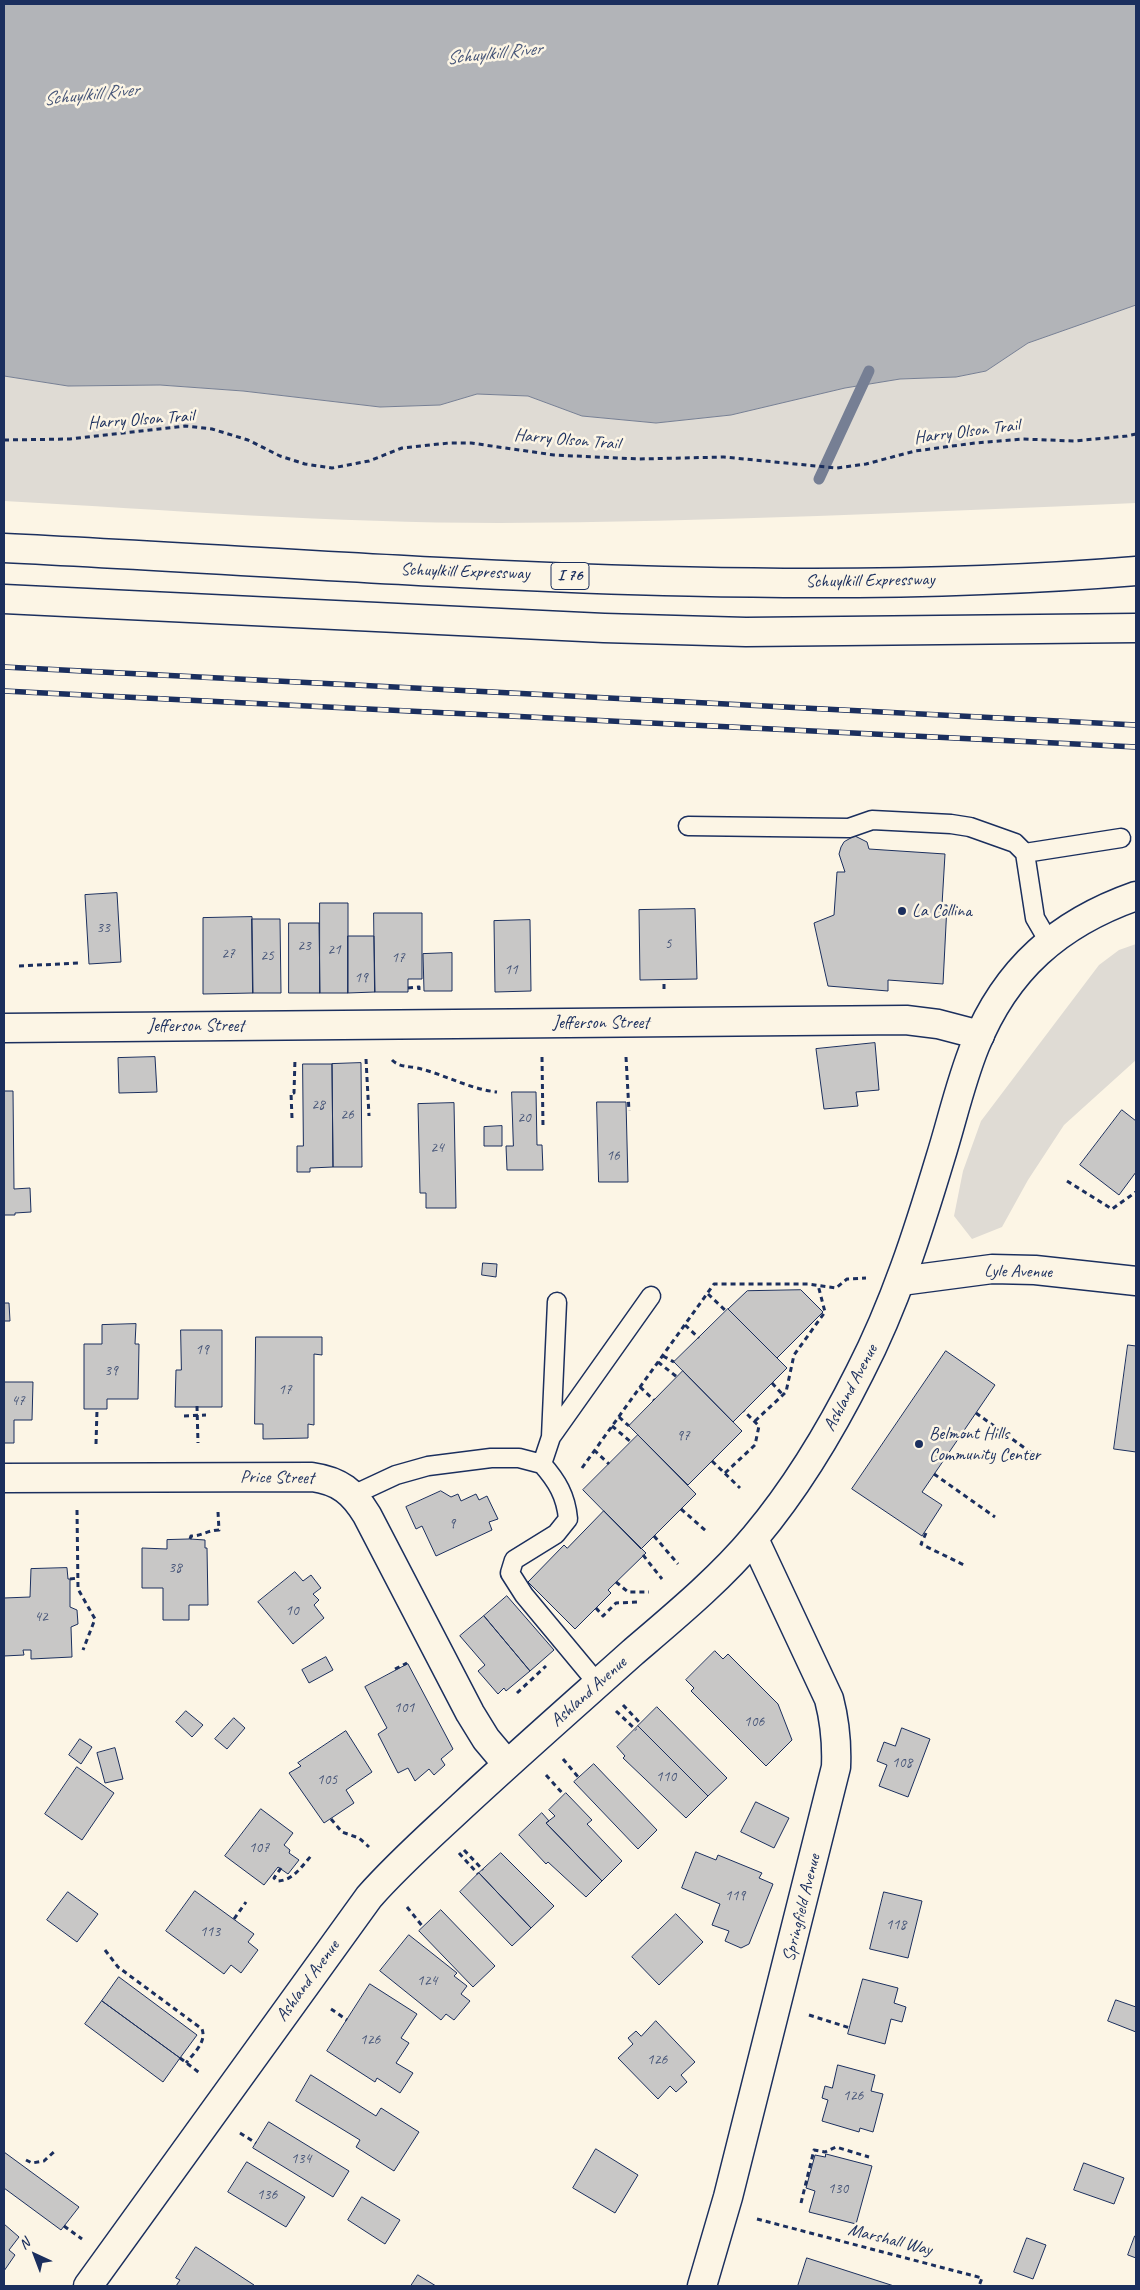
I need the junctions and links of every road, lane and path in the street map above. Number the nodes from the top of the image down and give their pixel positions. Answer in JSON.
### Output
{"nodes":[{"id":1,"x":1136,"y":434,"type":"edge"},
{"id":2,"x":4,"y":440,"type":"edge"},
{"id":3,"x":4,"y":548,"type":"edge"},
{"id":4,"x":1136,"y":572,"type":"edge"},
{"id":5,"x":4,"y":599,"type":"edge"},
{"id":6,"x":1136,"y":628,"type":"edge"},
{"id":7,"x":688,"y":826,"type":"dead end"},
{"id":8,"x":1121,"y":838,"type":"dead end"},
{"id":9,"x":1024,"y":853,"type":"junction"},
{"id":10,"x":1136,"y":896,"type":"edge"},
{"id":11,"x":1049,"y":942,"type":"junction"},
{"id":12,"x":80,"y":963,"type":"dead end"},
{"id":13,"x":19,"y":966,"type":"dead end"},
{"id":14,"x":408,"y":988,"type":"dead end"},
{"id":15,"x":419,"y":988,"type":"dead end"},
{"id":16,"x":4,"y":1028,"type":"edge"},
{"id":17,"x":980,"y":1035,"type":"junction"},
{"id":18,"x":626,"y":1053,"type":"dead end"},
{"id":19,"x":366,"y":1056,"type":"dead end"},
{"id":20,"x":389,"y":1058,"type":"dead end"},
{"id":21,"x":542,"y":1058,"type":"dead end"},
{"id":22,"x":295,"y":1063,"type":"dead end"},
{"id":23,"x":497,"y":1092,"type":"dead end"},
{"id":24,"x":629,"y":1111,"type":"dead end"},
{"id":25,"x":368,"y":1116,"type":"dead end"},
{"id":26,"x":292,"y":1118,"type":"dead end"},
{"id":27,"x":542,"y":1126,"type":"dead end"},
{"id":28,"x":1068,"y":1181,"type":"dead end"},
{"id":29,"x":1136,"y":1192,"type":"edge"},
{"id":30,"x":866,"y":1278,"type":"dead end"},
{"id":31,"x":901,"y":1281,"type":"junction"},
{"id":32,"x":1136,"y":1281,"type":"edge"},
{"id":33,"x":818,"y":1286,"type":"junction"},
{"id":34,"x":708,"y":1294,"type":"junction"},
{"id":35,"x":651,"y":1296,"type":"dead end"},
{"id":36,"x":557,"y":1302,"type":"dead end"},
{"id":37,"x":726,"y":1311,"type":"dead end"},
{"id":38,"x":685,"y":1325,"type":"junction"},
{"id":39,"x":699,"y":1338,"type":"dead end"},
{"id":40,"x":663,"y":1356,"type":"junction"},
{"id":41,"x":658,"y":1362,"type":"junction"},
{"id":42,"x":674,"y":1362,"type":"dead end"},
{"id":43,"x":677,"y":1378,"type":"dead end"},
{"id":44,"x":772,"y":1383,"type":"dead end"},
{"id":45,"x":640,"y":1387,"type":"junction"},
{"id":46,"x":783,"y":1395,"type":"junction"},
{"id":47,"x":654,"y":1400,"type":"dead end"},
{"id":48,"x":744,"y":1411,"type":"dead end"},
{"id":49,"x":976,"y":1413,"type":"dead end"},
{"id":50,"x":206,"y":1415,"type":"dead end"},
{"id":51,"x":184,"y":1416,"type":"dead end"},
{"id":52,"x":619,"y":1417,"type":"junction"},
{"id":53,"x":755,"y":1421,"type":"junction"},
{"id":54,"x":612,"y":1426,"type":"junction"},
{"id":55,"x":629,"y":1426,"type":"dead end"},
{"id":56,"x":551,"y":1437,"type":"junction"},
{"id":57,"x":631,"y":1442,"type":"dead end"},
{"id":58,"x":594,"y":1450,"type":"junction"},
{"id":59,"x":1033,"y":1454,"type":"dead end"},
{"id":60,"x":712,"y":1461,"type":"dead end"},
{"id":61,"x":542,"y":1464,"type":"junction"},
{"id":62,"x":609,"y":1464,"type":"dead end"},
{"id":63,"x":581,"y":1469,"type":"dead end"},
{"id":64,"x":725,"y":1473,"type":"junction"},
{"id":65,"x":934,"y":1474,"type":"dead end"},
{"id":66,"x":4,"y":1478,"type":"edge"},
{"id":67,"x":740,"y":1488,"type":"dead end"},
{"id":68,"x":353,"y":1495,"type":"junction"},
{"id":69,"x":78,"y":1507,"type":"dead end"},
{"id":70,"x":681,"y":1509,"type":"dead end"},
{"id":71,"x":218,"y":1512,"type":"dead end"},
{"id":72,"x":995,"y":1517,"type":"dead end"},
{"id":73,"x":706,"y":1531,"type":"dead end"},
{"id":74,"x":926,"y":1533,"type":"dead end"},
{"id":75,"x":654,"y":1536,"type":"dead end"},
{"id":76,"x":754,"y":1539,"type":"junction"},
{"id":77,"x":190,"y":1540,"type":"dead end"},
{"id":78,"x":643,"y":1556,"type":"dead end"},
{"id":79,"x":678,"y":1564,"type":"dead end"},
{"id":80,"x":964,"y":1565,"type":"dead end"},
{"id":81,"x":78,"y":1578,"type":"junction"},
{"id":82,"x":70,"y":1579,"type":"dead end"},
{"id":83,"x":662,"y":1579,"type":"dead end"},
{"id":84,"x":616,"y":1582,"type":"dead end"},
{"id":85,"x":649,"y":1592,"type":"dead end"},
{"id":86,"x":640,"y":1602,"type":"dead end"},
{"id":87,"x":596,"y":1608,"type":"dead end"},
{"id":88,"x":83,"y":1650,"type":"dead end"},
{"id":89,"x":550,"y":1663,"type":"dead end"},
{"id":90,"x":403,"y":1665,"type":"dead end"},
{"id":91,"x":395,"y":1669,"type":"dead end"},
{"id":92,"x":516,"y":1693,"type":"dead end"},
{"id":93,"x":609,"y":1696,"type":"junction"},
{"id":94,"x":641,"y":1724,"type":"dead end"},
{"id":95,"x":636,"y":1730,"type":"dead end"},
{"id":96,"x":557,"y":1753,"type":"dead end"},
{"id":97,"x":507,"y":1764,"type":"junction"},
{"id":98,"x":540,"y":1769,"type":"dead end"},
{"id":99,"x":580,"y":1778,"type":"dead end"},
{"id":100,"x":564,"y":1795,"type":"dead end"},
{"id":101,"x":330,"y":1819,"type":"dead end"},
{"id":102,"x":458,"y":1844,"type":"dead end"},
{"id":103,"x":454,"y":1847,"type":"dead end"},
{"id":104,"x":375,"y":1852,"type":"dead end"},
{"id":105,"x":311,"y":1856,"type":"dead end"},
{"id":106,"x":281,"y":1868,"type":"dead end"},
{"id":107,"x":483,"y":1870,"type":"dead end"},
{"id":108,"x":478,"y":1874,"type":"dead end"},
{"id":109,"x":246,"y":1902,"type":"dead end"},
{"id":110,"x":406,"y":1906,"type":"dead end"},
{"id":111,"x":234,"y":1919,"type":"dead end"},
{"id":112,"x":423,"y":1927,"type":"dead end"},
{"id":113,"x":104,"y":1950,"type":"dead end"},
{"id":114,"x":331,"y":2008,"type":"dead end"},
{"id":115,"x":818,"y":2018,"type":"dead end"},
{"id":116,"x":347,"y":2020,"type":"dead end"},
{"id":117,"x":850,"y":2028,"type":"dead end"},
{"id":118,"x":180,"y":2058,"type":"dead end"},
{"id":119,"x":186,"y":2063,"type":"junction"},
{"id":120,"x":202,"y":2074,"type":"dead end"},
{"id":121,"x":234,"y":2128,"type":"dead end"},
{"id":122,"x":256,"y":2143,"type":"dead end"},
{"id":123,"x":56,"y":2150,"type":"dead end"},
{"id":124,"x":869,"y":2157,"type":"dead end"},
{"id":125,"x":26,"y":2160,"type":"dead end"},
{"id":126,"x":801,"y":2203,"type":"dead end"},
{"id":127,"x":782,"y":2226,"type":"dead end"},
{"id":128,"x":88,"y":2286,"type":"edge"},
{"id":129,"x":702,"y":2286,"type":"edge"},
{"id":130,"x":979,"y":2286,"type":"edge"}],
"edges":[{"from":1,"to":2,"type":"path","name":"Harry Olson Trail"},
{"from":3,"to":4,"type":"main road","name":"Schuylkill Expressway","number":"I 76"},
{"from":5,"to":6,"type":"main road"},
{"from":7,"to":9,"type":"lane"},
{"from":8,"to":9,"type":"lane"},
{"from":9,"to":11,"type":"lane"},
{"from":10,"to":11,"type":"main road"},
{"from":11,"to":17,"type":"main road"},
{"from":12,"to":13,"type":"path"},
{"from":14,"to":15,"type":"path"},
{"from":16,"to":17,"type":"main road","name":"Jefferson Street"},
{"from":17,"to":31,"type":"main road","name":"Ashland Avenue"},
{"from":18,"to":24,"type":"path"},
{"from":19,"to":25,"type":"path"},
{"from":20,"to":23,"type":"path"},
{"from":21,"to":27,"type":"path"},
{"from":22,"to":26,"type":"path"},
{"from":28,"to":29,"type":"path"},
{"from":30,"to":33,"type":"path"},
{"from":31,"to":32,"type":"main road","name":"Lyle Avenue"},
{"from":31,"to":76,"type":"main road","name":"Ashland Avenue"},
{"from":33,"to":34,"type":"path"},
{"from":33,"to":46,"type":"path"},
{"from":34,"to":37,"type":"path"},
{"from":34,"to":38,"type":"path"},
{"from":35,"to":56,"type":"lane"},
{"from":36,"to":56,"type":"lane"},
{"from":38,"to":39,"type":"path"},
{"from":38,"to":40,"type":"path"},
{"from":40,"to":41,"type":"path"},
{"from":40,"to":42,"type":"path"},
{"from":41,"to":43,"type":"path"},
{"from":41,"to":45,"type":"path"},
{"from":44,"to":46,"type":"path"},
{"from":45,"to":47,"type":"path"},
{"from":45,"to":52,"type":"path"},
{"from":46,"to":53,"type":"path"},
{"from":48,"to":53,"type":"path"},
{"from":49,"to":59,"type":"path"},
{"from":50,"to":51,"type":"path"},
{"from":52,"to":54,"type":"path"},
{"from":52,"to":55,"type":"path"},
{"from":53,"to":64,"type":"path"},
{"from":54,"to":57,"type":"path"},
{"from":54,"to":58,"type":"path"},
{"from":56,"to":61,"type":"lane"},
{"from":58,"to":62,"type":"path"},
{"from":58,"to":63,"type":"path"},
{"from":60,"to":64,"type":"path"},
{"from":61,"to":68,"type":"lane"},
{"from":61,"to":93,"type":"lane"},
{"from":64,"to":67,"type":"path"},
{"from":65,"to":72,"type":"path"},
{"from":66,"to":68,"type":"main road","name":"Price Street"},
{"from":68,"to":97,"type":"main road","name":"Price Street"},
{"from":69,"to":81,"type":"path"},
{"from":70,"to":73,"type":"path"},
{"from":71,"to":77,"type":"path"},
{"from":74,"to":80,"type":"path"},
{"from":75,"to":79,"type":"path"},
{"from":76,"to":93,"type":"main road","name":"Ashland Avenue"},
{"from":76,"to":129,"type":"main road","name":"Springfield Avenue"},
{"from":78,"to":83,"type":"path"},
{"from":81,"to":82,"type":"path"},
{"from":81,"to":88,"type":"path"},
{"from":84,"to":85,"type":"path"},
{"from":86,"to":87,"type":"path"},
{"from":89,"to":92,"type":"path"},
{"from":90,"to":91,"type":"path"},
{"from":93,"to":94,"type":"path"},
{"from":93,"to":95,"type":"path"},
{"from":93,"to":97,"type":"main road","name":"Ashland Avenue"},
{"from":96,"to":99,"type":"path"},
{"from":97,"to":128,"type":"main road","name":"Ashland Avenue"},
{"from":98,"to":100,"type":"path"},
{"from":101,"to":104,"type":"path"},
{"from":102,"to":107,"type":"path"},
{"from":103,"to":108,"type":"path"},
{"from":105,"to":106,"type":"path"},
{"from":109,"to":111,"type":"path"},
{"from":110,"to":112,"type":"path"},
{"from":113,"to":119,"type":"path"},
{"from":114,"to":116,"type":"path"},
{"from":115,"to":117,"type":"path"},
{"from":118,"to":119,"type":"path"},
{"from":119,"to":120,"type":"path"},
{"from":121,"to":122,"type":"path"},
{"from":123,"to":125,"type":"path"},
{"from":124,"to":126,"type":"path"},
{"from":127,"to":130,"type":"path","name":"Marshall Way"}]}
